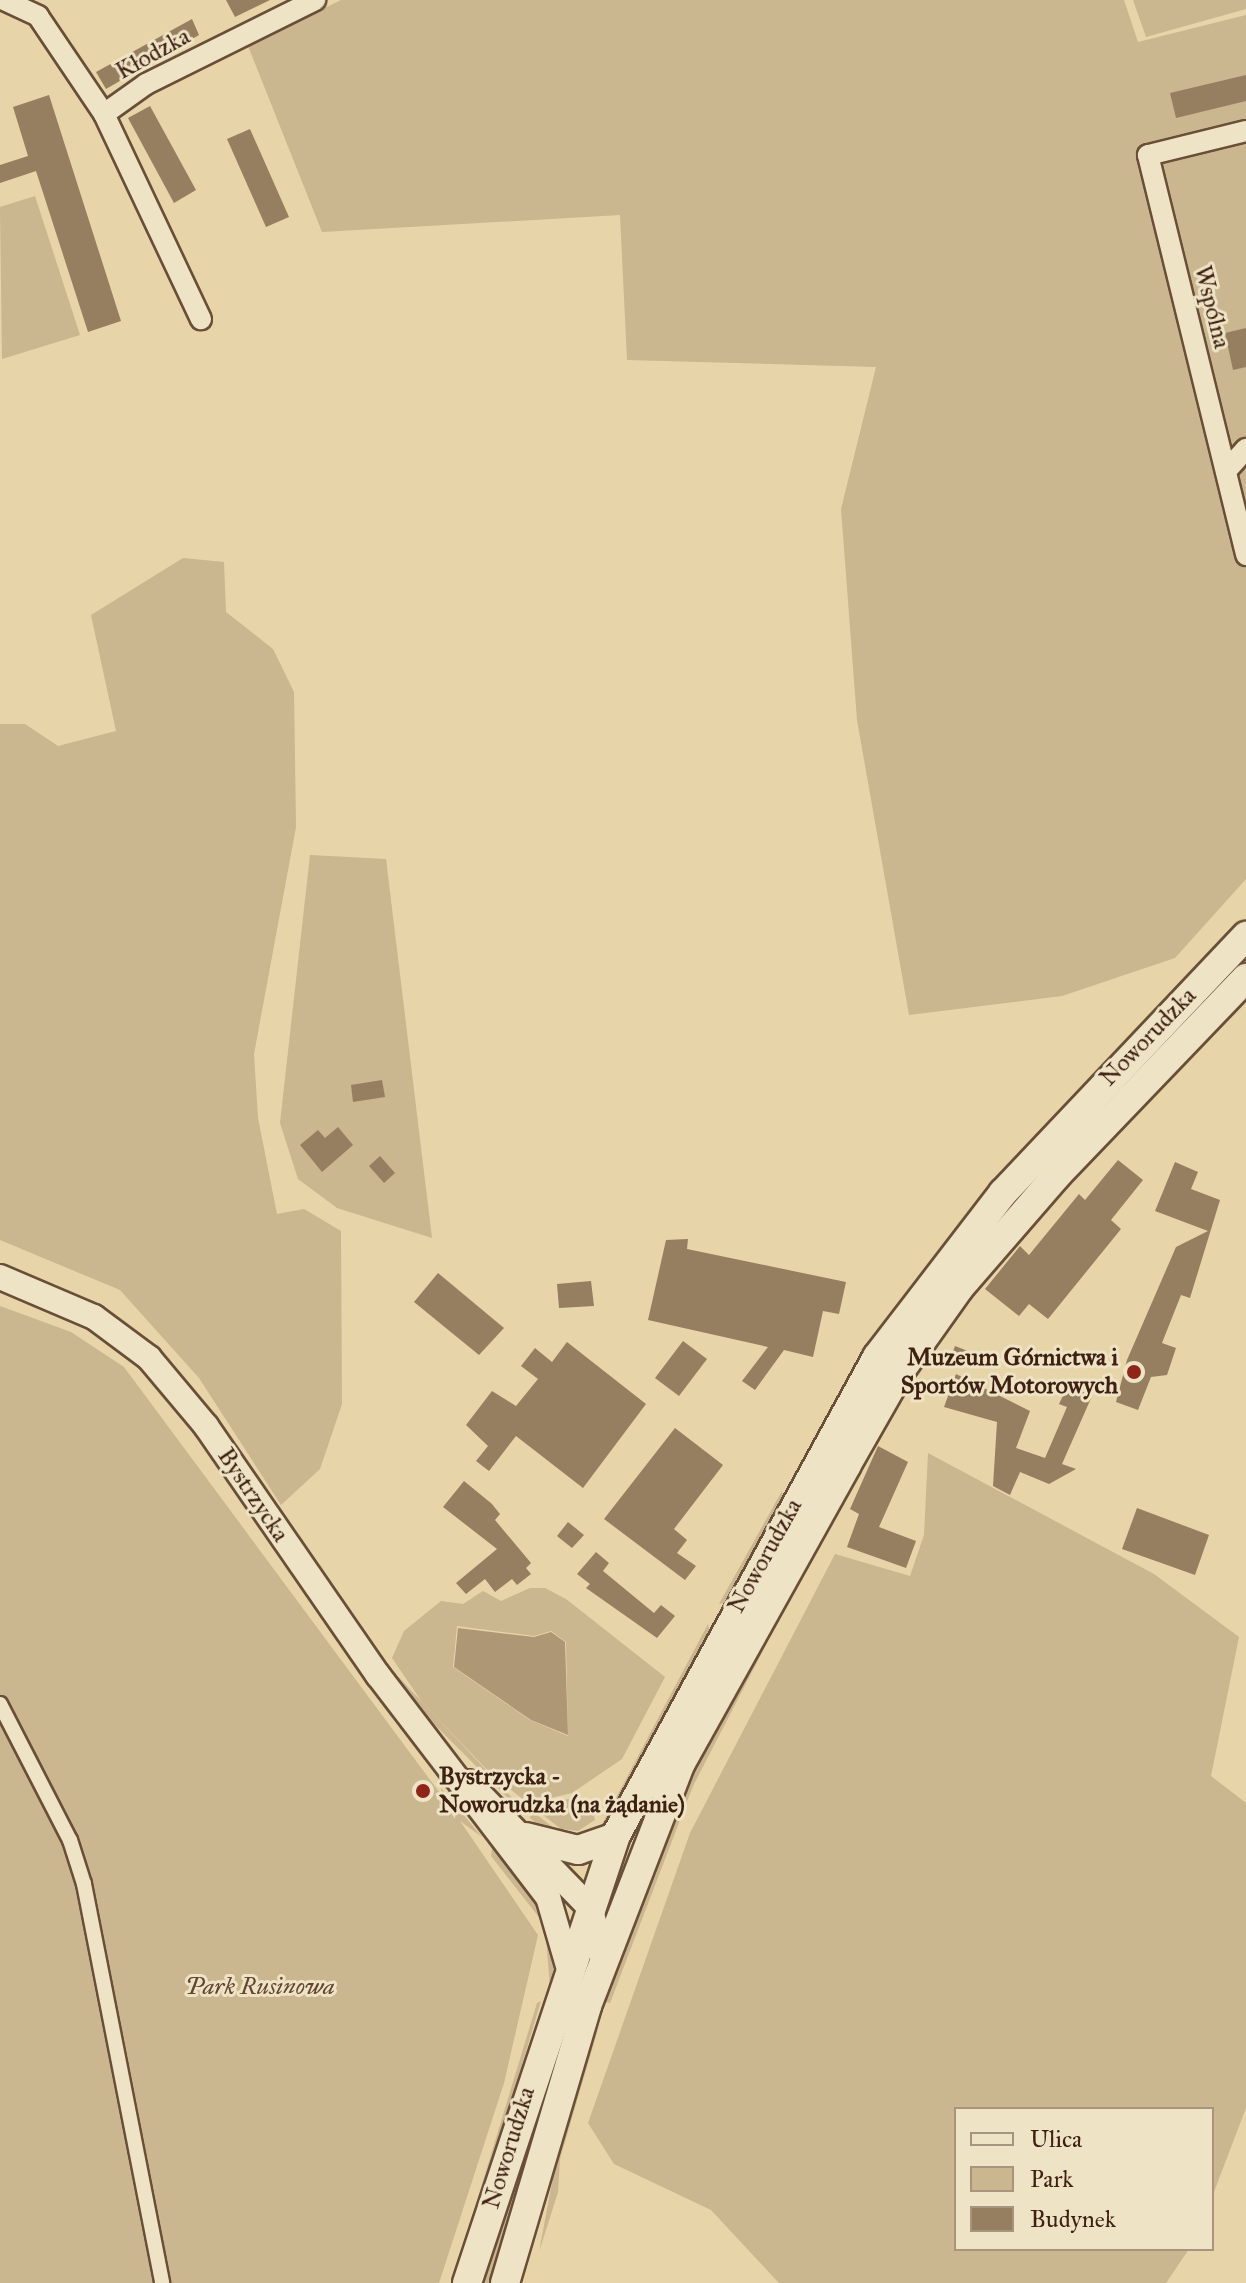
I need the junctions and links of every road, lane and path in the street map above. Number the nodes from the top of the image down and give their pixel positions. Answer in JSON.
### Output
{"nodes":[{"id":1,"x":4,"y":0,"type":"edge"},
{"id":2,"x":315,"y":0,"type":"edge"},
{"id":3,"x":104,"y":114,"type":"junction"},
{"id":4,"x":1246,"y":131,"type":"edge"},
{"id":5,"x":201,"y":319,"type":"dead end"},
{"id":6,"x":1246,"y":449,"type":"edge"},
{"id":7,"x":1226,"y":471,"type":"junction"},
{"id":8,"x":1246,"y":555,"type":"edge"},
{"id":9,"x":1246,"y":936,"type":"edge"},
{"id":10,"x":1246,"y":978,"type":"edge"},
{"id":11,"x":0,"y":1277,"type":"edge"},
{"id":12,"x":0,"y":1704,"type":"edge"},
{"id":13,"x":453,"y":1775,"type":"junction"},
{"id":14,"x":526,"y":1837,"type":"junction"},
{"id":15,"x":615,"y":1837,"type":"junction"},
{"id":16,"x":628,"y":1895,"type":"junction"},
{"id":17,"x":548,"y":1897,"type":"junction"},
{"id":18,"x":591,"y":1909,"type":"junction"},
{"id":19,"x":603,"y":1960,"type":"junction"},
{"id":20,"x":568,"y":1966,"type":"junction"},
{"id":21,"x":162,"y":2283,"type":"edge"},
{"id":22,"x":467,"y":2283,"type":"edge"},
{"id":23,"x":505,"y":2283,"type":"edge"}],
"edges":[{"from":1,"to":3,"type":"street","name":"Kłodzka"},
{"from":2,"to":3,"type":"street","name":"Kłodzka"},
{"from":3,"to":5,"type":"street","name":"Kłodzka"},
{"from":4,"to":7,"type":"street","name":"Wspólna"},
{"from":6,"to":7,"type":"street"},
{"from":7,"to":8,"type":"street","name":"Wspólna"},
{"from":9,"to":15,"type":"main road","name":"Noworudzka"},
{"from":10,"to":16,"type":"main road","name":"Noworudzka"},
{"from":11,"to":13,"type":"street","name":"Bystrzycka"},
{"from":12,"to":21,"type":"street"},
{"from":13,"to":14,"type":"street","name":"Bystrzycka"},
{"from":13,"to":17,"type":"street","name":"Bystrzycka"},
{"from":14,"to":15,"type":"main road"},
{"from":14,"to":18,"type":"street","name":"Bystrzycka"},
{"from":15,"to":18,"type":"main road","name":"Noworudzka"},
{"from":16,"to":18,"type":"street"},
{"from":16,"to":19,"type":"main road","name":"Noworudzka"},
{"from":17,"to":18,"type":"street"},
{"from":17,"to":20,"type":"street","name":"Bystrzycka"},
{"from":18,"to":19,"type":"street","name":"Bystrzycka"},
{"from":18,"to":20,"type":"main road","name":"Noworudzka"},
{"from":19,"to":23,"type":"main road","name":"Noworudzka"},
{"from":20,"to":22,"type":"main road","name":"Noworudzka"}]}
